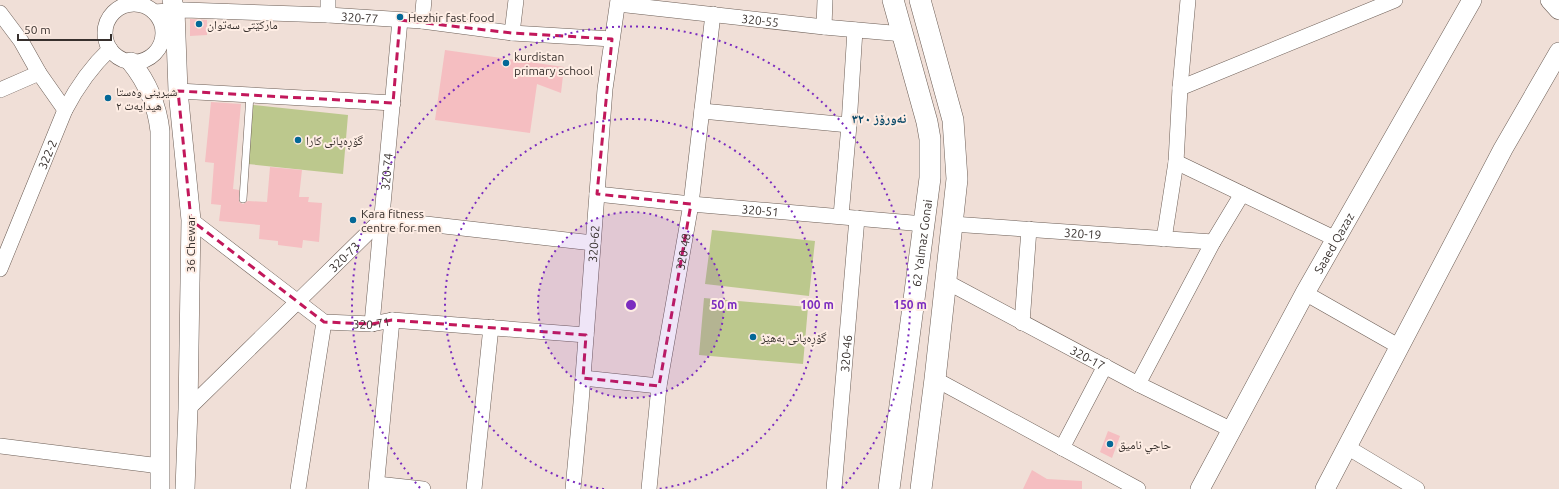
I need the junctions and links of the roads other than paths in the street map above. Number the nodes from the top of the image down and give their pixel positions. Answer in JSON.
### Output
{"nodes":[{"id":1,"x":424,"y":0,"type":"edge"},
{"id":2,"x":516,"y":0,"type":"edge"},
{"id":3,"x":825,"y":0,"type":"edge"},
{"id":4,"x":893,"y":0,"type":"edge"},
{"id":5,"x":920,"y":0,"type":"edge"},
{"id":6,"x":1188,"y":0,"type":"edge"},
{"id":7,"x":1395,"y":0,"type":"edge"},
{"id":8,"x":1472,"y":0,"type":"edge"},
{"id":9,"x":1550,"y":0,"type":"edge"},
{"id":10,"x":618,"y":2,"type":"edge"},
{"id":11,"x":120,"y":3,"type":"edge"},
{"id":12,"x":173,"y":5,"type":"edge"},
{"id":13,"x":228,"y":6,"type":"edge"},
{"id":14,"x":328,"y":7,"type":"edge"},
{"id":15,"x":1559,"y":10,"type":"edge"},
{"id":16,"x":154,"y":12,"type":"junction"},
{"id":17,"x":0,"y":13,"type":"edge"},
{"id":18,"x":713,"y":14,"type":"junction"},
{"id":19,"x":400,"y":20,"type":"junction"},
{"id":20,"x":422,"y":21,"type":"junction"},
{"id":21,"x":824,"y":27,"type":"junction"},
{"id":22,"x":162,"y":30,"type":"junction"},
{"id":23,"x":855,"y":30,"type":"junction"},
{"id":24,"x":512,"y":33,"type":"junction"},
{"id":25,"x":902,"y":34,"type":"junction"},
{"id":26,"x":612,"y":39,"type":"junction"},
{"id":27,"x":110,"y":49,"type":"junction"},
{"id":28,"x":176,"y":51,"type":"junction"},
{"id":29,"x":1559,"y":52,"type":"edge"},
{"id":30,"x":131,"y":62,"type":"junction"},
{"id":31,"x":938,"y":67,"type":"junction"},
{"id":32,"x":39,"y":73,"type":"junction"},
{"id":33,"x":914,"y":75,"type":"junction"},
{"id":34,"x":1180,"y":88,"type":"junction"},
{"id":35,"x":0,"y":90,"type":"edge"},
{"id":36,"x":178,"y":91,"type":"junction"},
{"id":37,"x":250,"y":95,"type":"junction"},
{"id":38,"x":393,"y":103,"type":"junction"},
{"id":39,"x":65,"y":110,"type":"junction"},
{"id":40,"x":702,"y":111,"type":"junction"},
{"id":41,"x":849,"y":125,"type":"junction"},
{"id":42,"x":1176,"y":162,"type":"junction"},
{"id":43,"x":597,"y":194,"type":"junction"},
{"id":44,"x":1242,"y":194,"type":"junction"},
{"id":45,"x":243,"y":199,"type":"dead end"},
{"id":46,"x":691,"y":204,"type":"junction"},
{"id":47,"x":841,"y":216,"type":"junction"},
{"id":48,"x":857,"y":218,"type":"junction"},
{"id":49,"x":382,"y":219,"type":"junction"},
{"id":50,"x":191,"y":220,"type":"junction"},
{"id":51,"x":924,"y":224,"type":"junction"},
{"id":52,"x":952,"y":224,"type":"junction"},
{"id":53,"x":1029,"y":229,"type":"junction"},
{"id":54,"x":1336,"y":239,"type":"junction"},
{"id":55,"x":1164,"y":240,"type":"junction"},
{"id":56,"x":1213,"y":242,"type":"junction"},
{"id":57,"x":593,"y":243,"type":"junction"},
{"id":58,"x":0,"y":268,"type":"edge"},
{"id":59,"x":945,"y":281,"type":"junction"},
{"id":60,"x":1306,"y":292,"type":"junction"},
{"id":61,"x":297,"y":302,"type":"junction"},
{"id":62,"x":392,"y":320,"type":"junction"},
{"id":63,"x":324,"y":322,"type":"junction"},
{"id":64,"x":1022,"y":323,"type":"junction"},
{"id":65,"x":372,"y":324,"type":"junction"},
{"id":66,"x":491,"y":326,"type":"junction"},
{"id":67,"x":586,"y":335,"type":"junction"},
{"id":68,"x":1400,"y":347,"type":"junction"},
{"id":69,"x":1105,"y":366,"type":"junction"},
{"id":70,"x":583,"y":378,"type":"junction"},
{"id":71,"x":935,"y":379,"type":"junction"},
{"id":72,"x":1138,"y":384,"type":"junction"},
{"id":73,"x":659,"y":386,"type":"junction"},
{"id":74,"x":188,"y":409,"type":"junction"},
{"id":75,"x":1232,"y":430,"type":"junction"},
{"id":76,"x":0,"y":446,"type":"edge"},
{"id":77,"x":1347,"y":447,"type":"junction"},
{"id":78,"x":1062,"y":448,"type":"junction"},
{"id":79,"x":160,"y":466,"type":"junction"},
{"id":80,"x":376,"y":487,"type":"edge"},
{"id":81,"x":160,"y":489,"type":"edge"},
{"id":82,"x":185,"y":489,"type":"edge"},
{"id":83,"x":298,"y":489,"type":"edge"},
{"id":84,"x":423,"y":489,"type":"edge"},
{"id":85,"x":474,"y":489,"type":"edge"},
{"id":86,"x":573,"y":489,"type":"edge"},
{"id":87,"x":649,"y":489,"type":"edge"},
{"id":88,"x":834,"y":489,"type":"edge"},
{"id":89,"x":889,"y":489,"type":"edge"},
{"id":90,"x":921,"y":489,"type":"edge"},
{"id":91,"x":1138,"y":489,"type":"edge"},
{"id":92,"x":1200,"y":489,"type":"edge"},
{"id":93,"x":1325,"y":489,"type":"edge"},
{"id":94,"x":1417,"y":489,"type":"edge"}],
"edges":[{"from":1,"to":20,"type":"street"},
{"from":2,"to":24,"type":"street"},
{"from":3,"to":21,"type":"street"},
{"from":4,"to":25,"type":"main road","name":"62 Yalmaz Gonai"},
{"from":5,"to":31,"type":"main road"},
{"from":6,"to":34,"type":"street"},
{"from":7,"to":34,"type":"street"},
{"from":8,"to":54,"type":"street","name":"Saaed Qazaz"},
{"from":9,"to":15,"type":"street"},
{"from":10,"to":18,"type":"street","name":"320-55"},
{"from":10,"to":26,"type":"street","name":"320-62"},
{"from":11,"to":16,"type":"street"},
{"from":11,"to":27,"type":"street"},
{"from":12,"to":13,"type":"street","name":"320-77"},
{"from":12,"to":16,"type":"street","name":"320-77"},
{"from":12,"to":28,"type":"street","name":"36 Chewar"},
{"from":13,"to":14,"type":"street","name":"320-77"},
{"from":14,"to":19,"type":"street","name":"320-77"},
{"from":16,"to":22,"type":"street"},
{"from":17,"to":32,"type":"street"},
{"from":18,"to":21,"type":"street","name":"320-55"},
{"from":18,"to":40,"type":"street","name":"320-48"},
{"from":19,"to":20,"type":"street","name":"320-77"},
{"from":19,"to":38,"type":"street","name":"320-74"},
{"from":20,"to":24,"type":"street","name":"320-77"},
{"from":21,"to":23,"type":"street","name":"320-55"},
{"from":22,"to":28,"type":"street"},
{"from":22,"to":30,"type":"street"},
{"from":23,"to":25,"type":"street","name":"320-55"},
{"from":23,"to":41,"type":"street"},
{"from":24,"to":26,"type":"street","name":"320-77"},
{"from":25,"to":33,"type":"main road","name":"62 Yalmaz Gonai"},
{"from":26,"to":43,"type":"street","name":"320-62"},
{"from":27,"to":30,"type":"street"},
{"from":27,"to":39,"type":"street","name":"322-2"},
{"from":28,"to":36,"type":"street","name":"36 Chewar"},
{"from":29,"to":68,"type":"street"},
{"from":30,"to":79,"type":"street"},
{"from":31,"to":33,"type":"main road"},
{"from":31,"to":52,"type":"main road"},
{"from":32,"to":35,"type":"street"},
{"from":32,"to":39,"type":"street"},
{"from":33,"to":51,"type":"main road","name":"62 Yalmaz Gonai"},
{"from":34,"to":42,"type":"street"},
{"from":36,"to":37,"type":"street"},
{"from":36,"to":50,"type":"street","name":"36 Chewar"},
{"from":37,"to":38,"type":"street"},
{"from":37,"to":45,"type":"lane"},
{"from":38,"to":49,"type":"street","name":"320-74"},
{"from":39,"to":58,"type":"street","name":"322-2"},
{"from":40,"to":41,"type":"street"},
{"from":40,"to":46,"type":"street","name":"320-48"},
{"from":41,"to":47,"type":"street"},
{"from":42,"to":44,"type":"street"},
{"from":42,"to":55,"type":"street"},
{"from":43,"to":46,"type":"street","name":"320-51"},
{"from":43,"to":57,"type":"street","name":"320-62"},
{"from":44,"to":54,"type":"street"},
{"from":44,"to":56,"type":"street"},
{"from":46,"to":47,"type":"street","name":"320-51"},
{"from":46,"to":73,"type":"street","name":"320-48"},
{"from":47,"to":48,"type":"street","name":"320-51"},
{"from":48,"to":51,"type":"street","name":"320-51"},
{"from":48,"to":88,"type":"street","name":"320-46"},
{"from":49,"to":57,"type":"street"},
{"from":49,"to":61,"type":"street","name":"320-73"},
{"from":49,"to":65,"type":"street","name":"320-74"},
{"from":50,"to":61,"type":"street"},
{"from":50,"to":74,"type":"street","name":"36 Chewar"},
{"from":51,"to":89,"type":"main road","name":"62 Yalmaz Gonai"},
{"from":52,"to":53,"type":"street","name":"320-19"},
{"from":52,"to":59,"type":"main road"},
{"from":53,"to":55,"type":"street","name":"320-19"},
{"from":53,"to":64,"type":"street"},
{"from":54,"to":60,"type":"street","name":"Saaed Qazaz"},
{"from":55,"to":56,"type":"street","name":"320-19"},
{"from":56,"to":72,"type":"street"},
{"from":57,"to":67,"type":"street","name":"320-62"},
{"from":59,"to":64,"type":"street","name":"320-17"},
{"from":59,"to":71,"type":"main road"},
{"from":60,"to":68,"type":"street"},
{"from":60,"to":75,"type":"street","name":"Saaed Qazaz"},
{"from":61,"to":63,"type":"street"},
{"from":61,"to":74,"type":"street","name":"320-73"},
{"from":62,"to":65,"type":"street","name":"320-71"},
{"from":62,"to":66,"type":"street","name":"320-71"},
{"from":62,"to":80,"type":"street"},
{"from":63,"to":65,"type":"street","name":"320-71"},
{"from":63,"to":83,"type":"street"},
{"from":64,"to":69,"type":"street","name":"320-17"},
{"from":66,"to":67,"type":"street","name":"320-71"},
{"from":66,"to":85,"type":"street"},
{"from":67,"to":70,"type":"street","name":"320-62"},
{"from":68,"to":77,"type":"street"},
{"from":69,"to":72,"type":"street","name":"320-17"},
{"from":69,"to":78,"type":"street"},
{"from":70,"to":73,"type":"street"},
{"from":70,"to":86,"type":"street","name":"320-62"},
{"from":71,"to":78,"type":"street"},
{"from":71,"to":90,"type":"main road"},
{"from":72,"to":75,"type":"street","name":"320-17"},
{"from":73,"to":87,"type":"street","name":"320-48"},
{"from":74,"to":82,"type":"street","name":"36 Chewar"},
{"from":75,"to":92,"type":"street","name":"Saaed Qazaz"},
{"from":76,"to":79,"type":"street"},
{"from":77,"to":93,"type":"street"},
{"from":77,"to":94,"type":"street"},
{"from":78,"to":91,"type":"street"},
{"from":79,"to":81,"type":"street"},
{"from":80,"to":84,"type":"street"}]}
